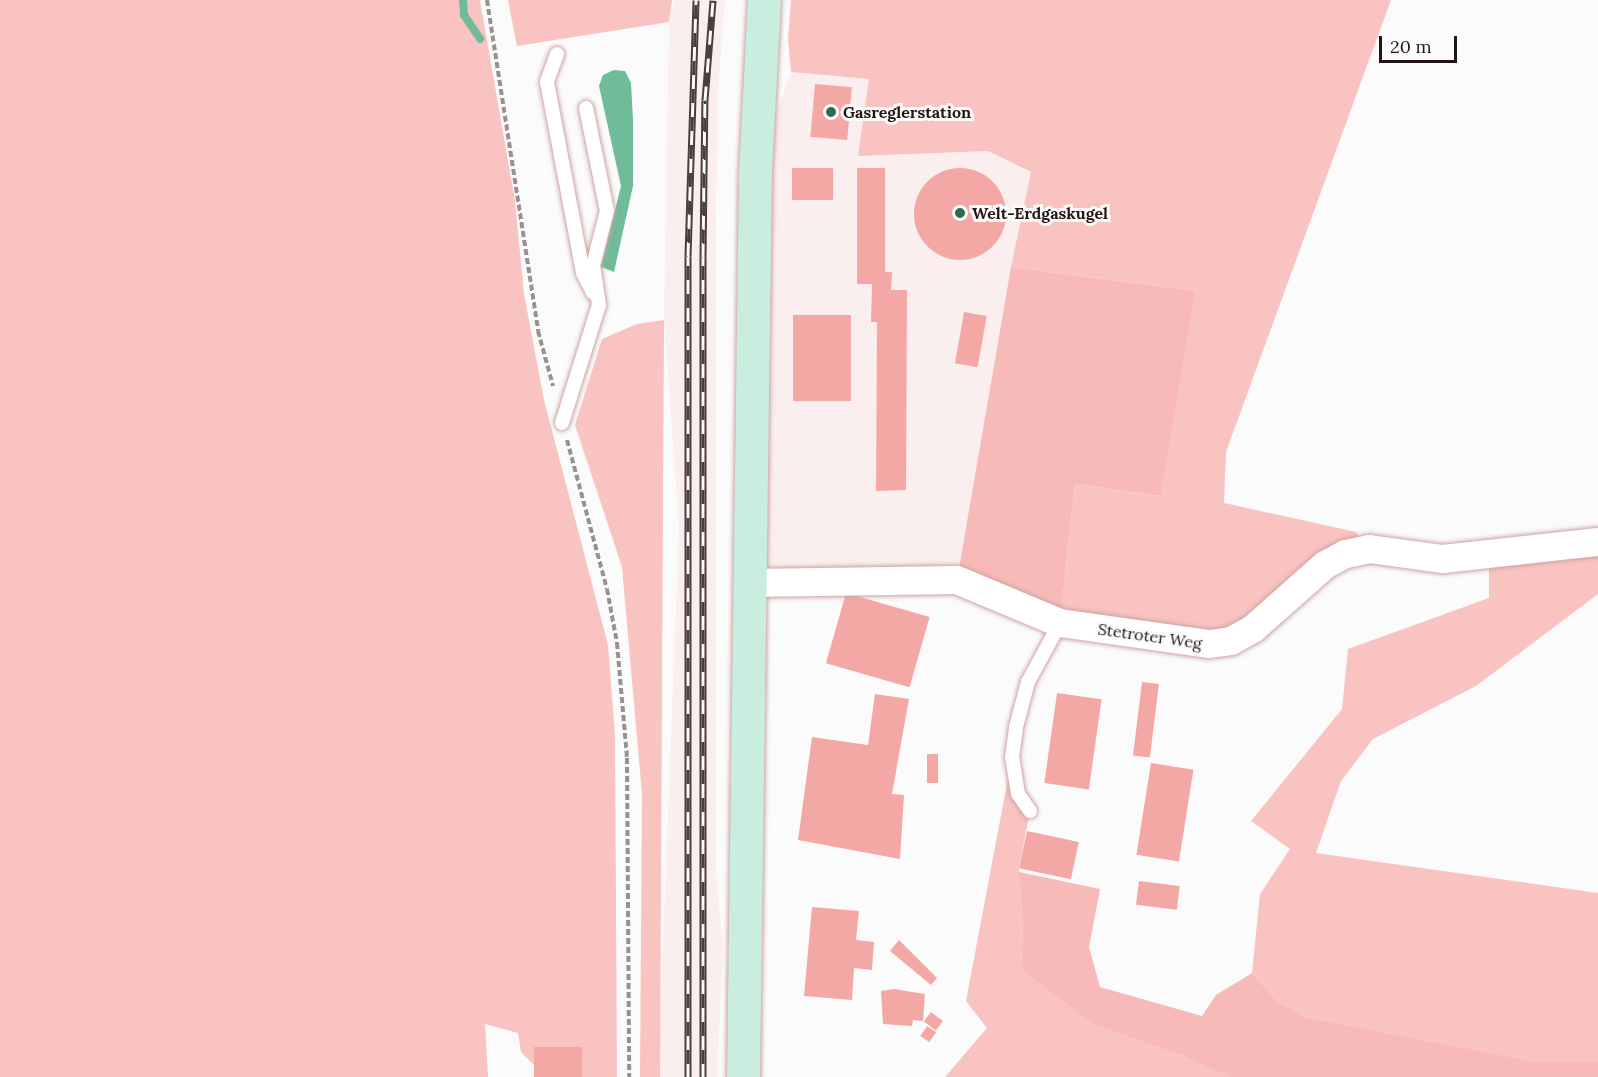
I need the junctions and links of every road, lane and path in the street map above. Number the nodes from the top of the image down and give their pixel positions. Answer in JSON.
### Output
{"nodes":[{"id":1,"x":487,"y":0,"type":"edge"},
{"id":2,"x":764,"y":0,"type":"edge"},
{"id":3,"x":557,"y":54,"type":"dead end"},
{"id":4,"x":585,"y":108,"type":"dead end"},
{"id":5,"x":599,"y":305,"type":"junction"},
{"id":6,"x":562,"y":423,"type":"junction"},
{"id":7,"x":1598,"y":542,"type":"edge"},
{"id":8,"x":750,"y":584,"type":"junction"},
{"id":9,"x":1060,"y":623,"type":"junction"},
{"id":10,"x":1030,"y":811,"type":"dead end"},
{"id":11,"x":629,"y":1077,"type":"edge"},
{"id":12,"x":743,"y":1077,"type":"edge"}],
"edges":[{"from":1,"to":6,"type":"path"},
{"from":2,"to":8,"type":"main road"},
{"from":3,"to":5,"type":"lane"},
{"from":4,"to":5,"type":"lane"},
{"from":5,"to":6,"type":"lane"},
{"from":6,"to":11,"type":"path"},
{"from":7,"to":9,"type":"street","name":"Stetroter Weg"},
{"from":8,"to":9,"type":"street","name":"Stetroter Weg"},
{"from":8,"to":12,"type":"main road"},
{"from":9,"to":10,"type":"lane"}]}
